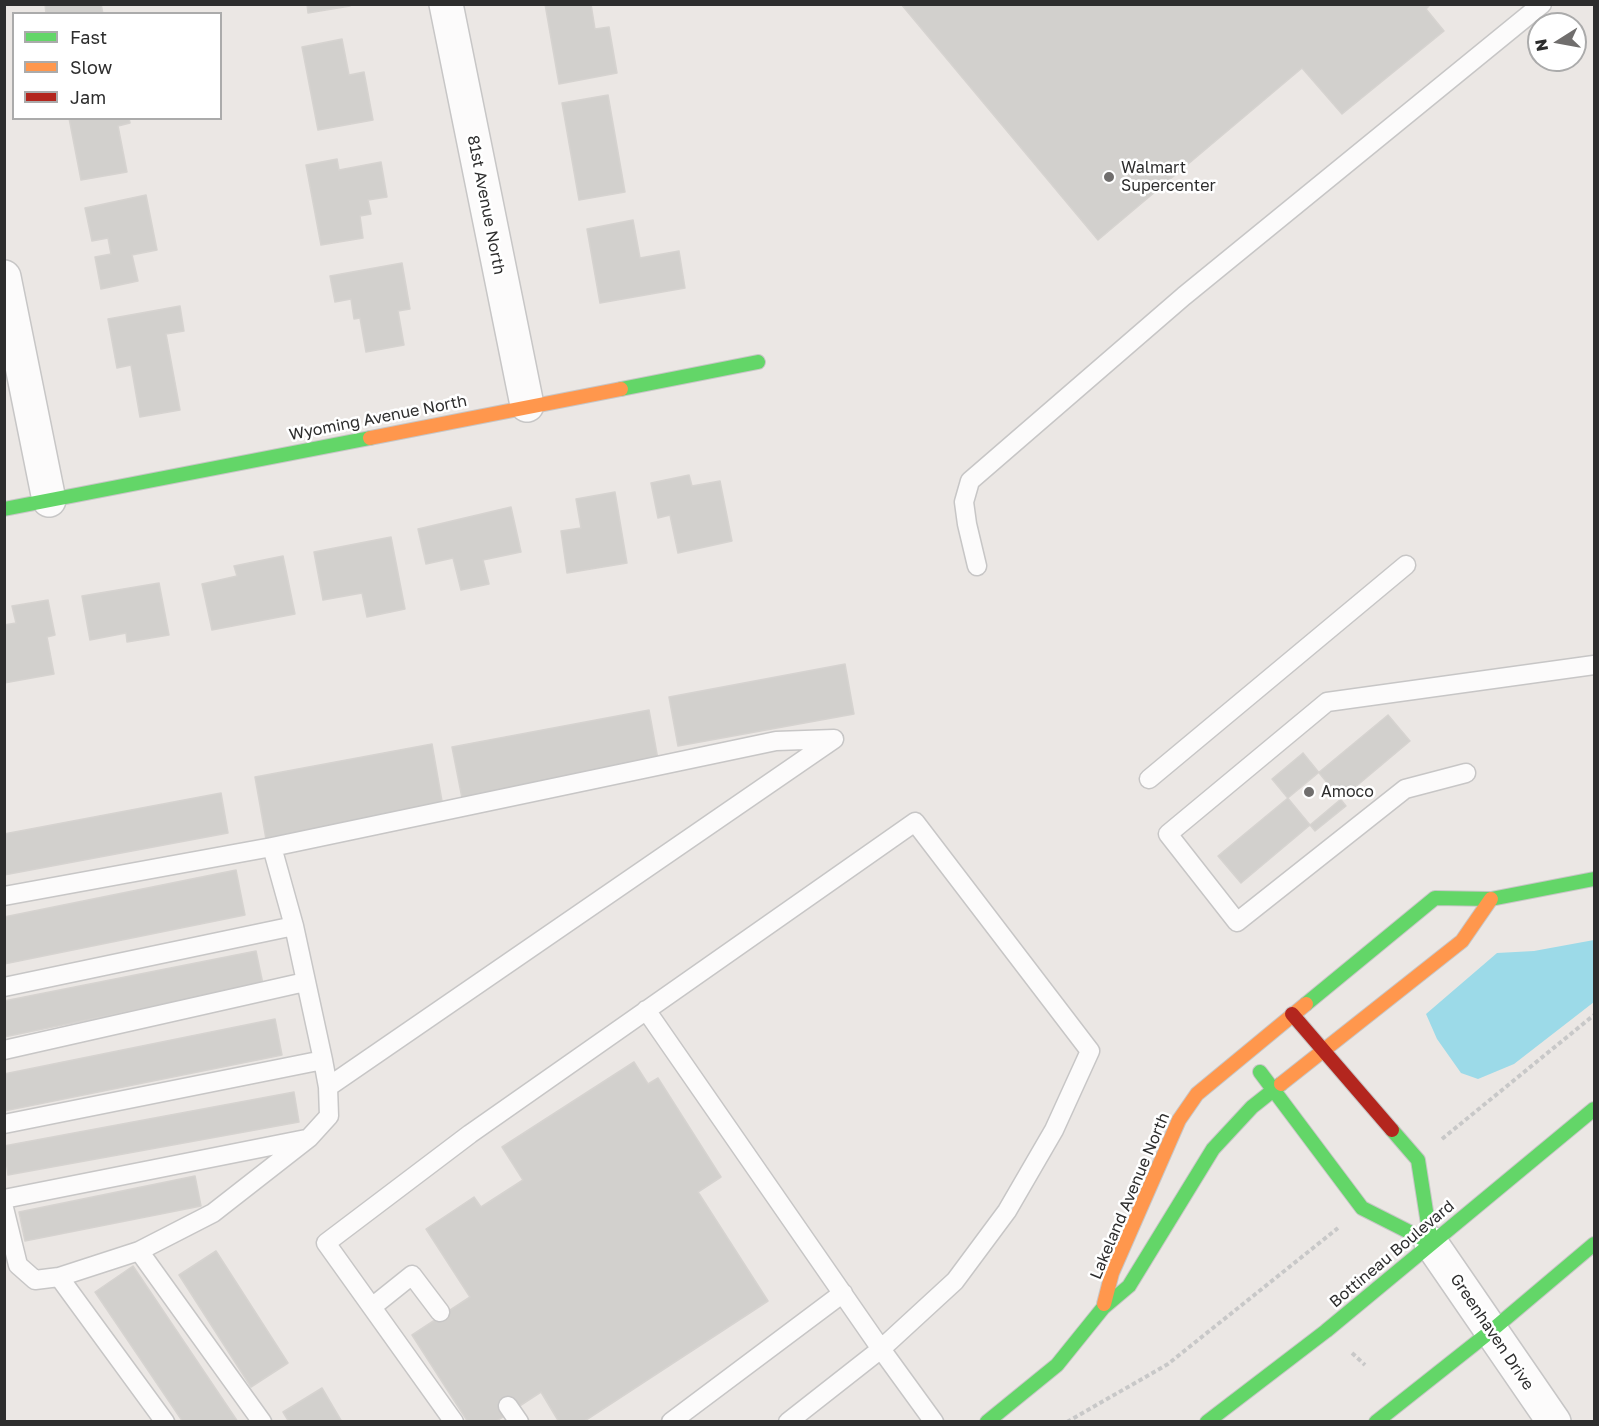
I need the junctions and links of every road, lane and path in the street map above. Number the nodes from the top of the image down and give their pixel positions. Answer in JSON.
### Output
{"nodes":[{"id":1,"x":446,"y":4,"type":"edge"},
{"id":2,"x":1542,"y":4,"type":"edge"},
{"id":3,"x":4,"y":276,"type":"edge"},
{"id":4,"x":758,"y":362,"type":"dead end"},
{"id":5,"x":527,"y":405,"type":"junction"},
{"id":6,"x":49,"y":500,"type":"junction"},
{"id":7,"x":4,"y":509,"type":"edge"},
{"id":8,"x":1406,"y":565,"type":"dead end"},
{"id":9,"x":977,"y":566,"type":"dead end"},
{"id":10,"x":1594,"y":665,"type":"edge"},
{"id":11,"x":1466,"y":773,"type":"dead end"},
{"id":12,"x":1149,"y":779,"type":"dead end"},
{"id":13,"x":272,"y":847,"type":"junction"},
{"id":14,"x":1594,"y":879,"type":"edge"},
{"id":15,"x":4,"y":896,"type":"edge"},
{"id":16,"x":1491,"y":899,"type":"junction"},
{"id":17,"x":294,"y":926,"type":"junction"},
{"id":18,"x":305,"y":982,"type":"junction"},
{"id":19,"x":4,"y":987,"type":"edge"},
{"id":20,"x":646,"y":1010,"type":"junction"},
{"id":21,"x":1292,"y":1014,"type":"junction"},
{"id":22,"x":4,"y":1050,"type":"edge"},
{"id":23,"x":1323,"y":1051,"type":"junction"},
{"id":24,"x":1247,"y":1053,"type":"junction"},
{"id":25,"x":323,"y":1060,"type":"junction"},
{"id":26,"x":328,"y":1087,"type":"junction"},
{"id":27,"x":1272,"y":1090,"type":"junction"},
{"id":28,"x":1594,"y":1109,"type":"edge"},
{"id":29,"x":4,"y":1124,"type":"edge"},
{"id":30,"x":309,"y":1138,"type":"junction"},
{"id":31,"x":4,"y":1199,"type":"edge"},
{"id":32,"x":4,"y":1208,"type":"edge"},
{"id":33,"x":1431,"y":1243,"type":"junction"},
{"id":34,"x":1594,"y":1244,"type":"edge"},
{"id":35,"x":139,"y":1251,"type":"junction"},
{"id":36,"x":59,"y":1277,"type":"junction"},
{"id":37,"x":843,"y":1293,"type":"junction"},
{"id":38,"x":372,"y":1307,"type":"junction"},
{"id":39,"x":1102,"y":1308,"type":"junction"},
{"id":40,"x":440,"y":1312,"type":"dead end"},
{"id":41,"x":1491,"y":1331,"type":"junction"},
{"id":42,"x":881,"y":1349,"type":"junction"},
{"id":43,"x":1351,"y":1353,"type":"dead end"},
{"id":44,"x":1365,"y":1365,"type":"dead end"},
{"id":45,"x":508,"y":1406,"type":"dead end"},
{"id":46,"x":165,"y":1422,"type":"edge"},
{"id":47,"x":262,"y":1422,"type":"edge"},
{"id":48,"x":454,"y":1422,"type":"edge"},
{"id":49,"x":519,"y":1422,"type":"edge"},
{"id":50,"x":671,"y":1422,"type":"edge"},
{"id":51,"x":788,"y":1422,"type":"edge"},
{"id":52,"x":934,"y":1422,"type":"edge"},
{"id":53,"x":987,"y":1422,"type":"edge"},
{"id":54,"x":1207,"y":1422,"type":"edge"},
{"id":55,"x":1376,"y":1422,"type":"edge"},
{"id":56,"x":1554,"y":1422,"type":"edge"}],
"edges":[{"from":1,"to":5,"type":"street","name":"81st Avenue North"},
{"from":2,"to":9,"type":"lane"},
{"from":3,"to":6,"type":"street"},
{"from":4,"to":5,"type":"main road","name":"Wyoming Avenue North"},
{"from":5,"to":6,"type":"main road","name":"Wyoming Avenue North"},
{"from":6,"to":7,"type":"main road","name":"Wyoming Avenue North"},
{"from":8,"to":12,"type":"lane"},
{"from":10,"to":11,"type":"lane"},
{"from":13,"to":15,"type":"lane"},
{"from":13,"to":17,"type":"lane"},
{"from":13,"to":26,"type":"lane"},
{"from":14,"to":16,"type":"main road","name":"Lakeland Avenue North"},
{"from":16,"to":21,"type":"main road","name":"Lakeland Avenue North"},
{"from":16,"to":23,"type":"main road","name":"Lakeland Avenue North"},
{"from":17,"to":18,"type":"lane"},
{"from":17,"to":19,"type":"lane"},
{"from":18,"to":22,"type":"lane"},
{"from":18,"to":25,"type":"lane"},
{"from":20,"to":37,"type":"lane"},
{"from":20,"to":38,"type":"lane"},
{"from":20,"to":42,"type":"lane"},
{"from":21,"to":23,"type":"main road"},
{"from":21,"to":24,"type":"main road","name":"Lakeland Avenue North"},
{"from":23,"to":27,"type":"main road","name":"Lakeland Avenue North"},
{"from":23,"to":33,"type":"main road"},
{"from":24,"to":27,"type":"main road"},
{"from":24,"to":39,"type":"main road","name":"Lakeland Avenue North"},
{"from":25,"to":26,"type":"lane"},
{"from":25,"to":29,"type":"lane"},
{"from":26,"to":30,"type":"lane"},
{"from":27,"to":33,"type":"main road"},
{"from":27,"to":39,"type":"main road","name":"Lakeland Avenue North"},
{"from":28,"to":33,"type":"main road","name":"Bottineau Boulevard"},
{"from":30,"to":31,"type":"lane"},
{"from":30,"to":35,"type":"lane"},
{"from":32,"to":36,"type":"lane"},
{"from":33,"to":41,"type":"street","name":"Greenhaven Drive"},
{"from":33,"to":54,"type":"main road","name":"Bottineau Boulevard"},
{"from":34,"to":41,"type":"main road"},
{"from":35,"to":36,"type":"lane"},
{"from":35,"to":47,"type":"lane"},
{"from":36,"to":46,"type":"lane"},
{"from":37,"to":42,"type":"lane"},
{"from":37,"to":50,"type":"lane"},
{"from":38,"to":40,"type":"lane"},
{"from":38,"to":48,"type":"lane"},
{"from":39,"to":53,"type":"main road","name":"Lakeland Avenue North"},
{"from":41,"to":55,"type":"main road"},
{"from":41,"to":56,"type":"street","name":"Greenhaven Drive"},
{"from":42,"to":51,"type":"lane"},
{"from":42,"to":52,"type":"lane"},
{"from":43,"to":44,"type":"path"},
{"from":45,"to":49,"type":"lane"}]}
